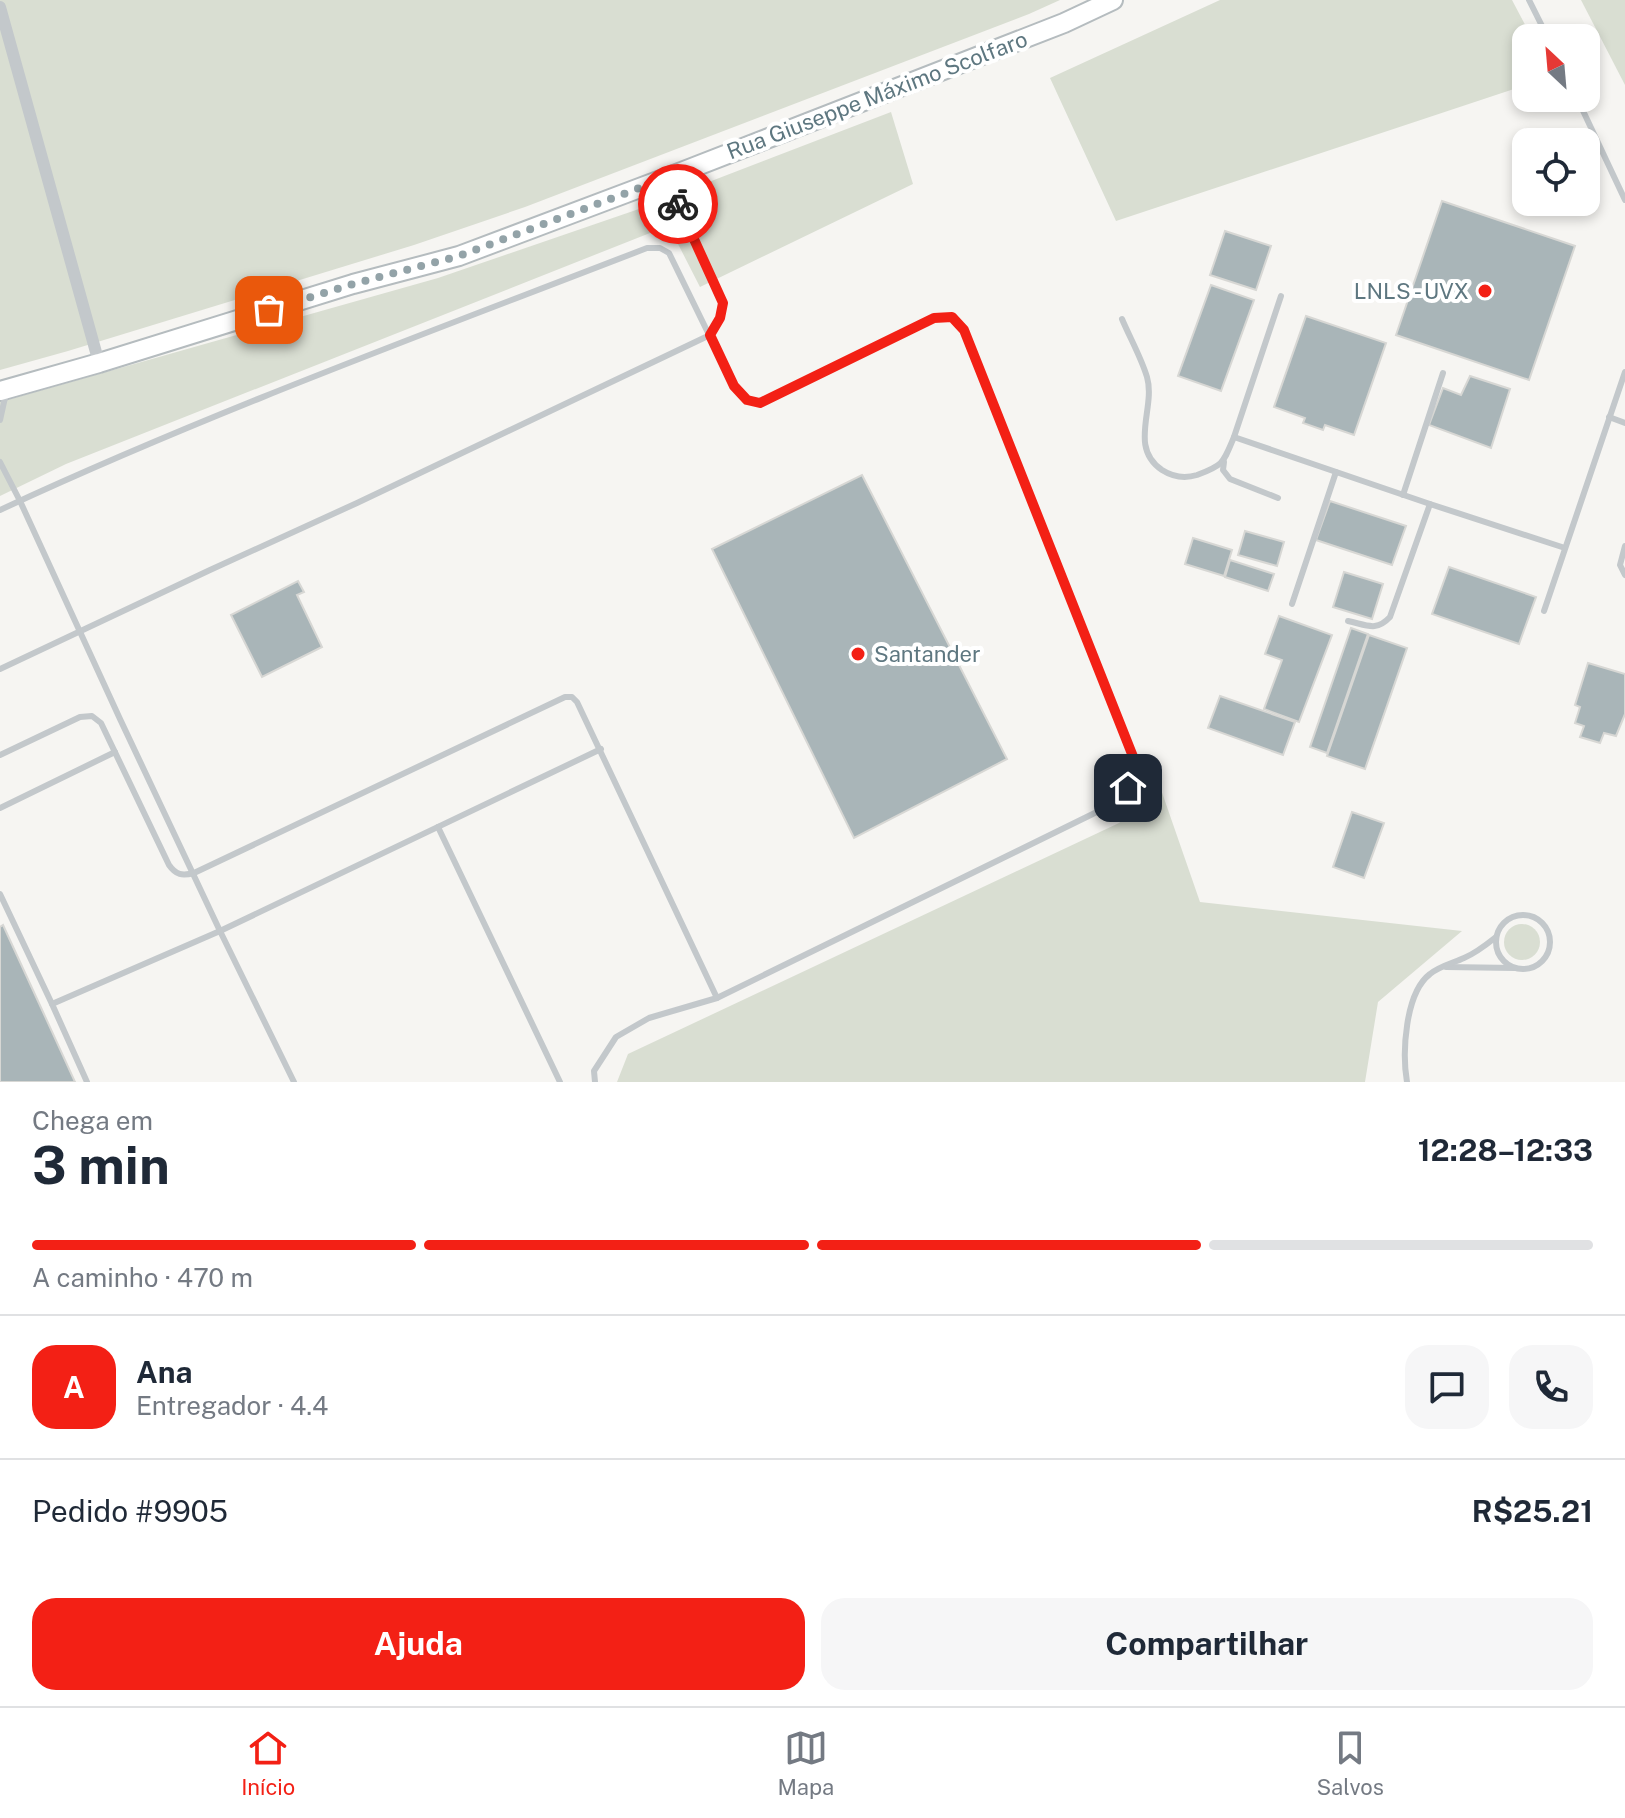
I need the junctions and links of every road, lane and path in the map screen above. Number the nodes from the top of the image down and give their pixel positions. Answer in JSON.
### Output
{"nodes":[{"id":1,"x":1113,"y":0,"type":"edge"},
{"id":2,"x":1529,"y":0,"type":"edge"},
{"id":3,"x":0,"y":7,"type":"edge"},
{"id":4,"x":1541,"y":24,"type":"edge"},
{"id":5,"x":1584,"y":112,"type":"edge"},
{"id":6,"x":666,"y":178,"type":"junction"},
{"id":7,"x":1625,"y":200,"type":"edge"},
{"id":8,"x":1281,"y":296,"type":"dead end"},
{"id":9,"x":1122,"y":319,"type":"dead end"},
{"id":10,"x":710,"y":335,"type":"junction"},
{"id":11,"x":99,"y":363,"type":"junction"},
{"id":12,"x":1625,"y":372,"type":"edge"},
{"id":13,"x":1443,"y":373,"type":"dead end"},
{"id":14,"x":4,"y":390,"type":"edge"},
{"id":15,"x":1609,"y":417,"type":"junction"},
{"id":16,"x":0,"y":420,"type":"edge"},
{"id":17,"x":1625,"y":423,"type":"edge"},
{"id":18,"x":1234,"y":437,"type":"junction"},
{"id":19,"x":0,"y":462,"type":"edge"},
{"id":20,"x":1224,"y":462,"type":"junction"},
{"id":21,"x":1336,"y":472,"type":"junction"},
{"id":22,"x":1403,"y":495,"type":"junction"},
{"id":23,"x":1278,"y":498,"type":"dead end"},
{"id":24,"x":20,"y":501,"type":"junction"},
{"id":25,"x":1430,"y":504,"type":"junction"},
{"id":26,"x":0,"y":510,"type":"edge"},
{"id":27,"x":1625,"y":546,"type":"edge"},
{"id":28,"x":1565,"y":548,"type":"junction"},
{"id":29,"x":1625,"y":575,"type":"edge"},
{"id":30,"x":1292,"y":604,"type":"dead end"},
{"id":31,"x":1544,"y":611,"type":"dead end"},
{"id":32,"x":1348,"y":621,"type":"dead end"},
{"id":33,"x":80,"y":631,"type":"junction"},
{"id":34,"x":0,"y":669,"type":"edge"},
{"id":35,"x":601,"y":749,"type":"junction"},
{"id":36,"x":115,"y":752,"type":"junction"},
{"id":37,"x":0,"y":755,"type":"edge"},
{"id":38,"x":0,"y":808,"type":"edge"},
{"id":39,"x":438,"y":827,"type":"junction"},
{"id":40,"x":194,"y":873,"type":"junction"},
{"id":41,"x":0,"y":894,"type":"edge"},
{"id":42,"x":220,"y":931,"type":"junction"},
{"id":43,"x":1496,"y":937,"type":"junction"},
{"id":44,"x":1442,"y":967,"type":"junction"},
{"id":45,"x":1516,"y":968,"type":"junction"},
{"id":46,"x":717,"y":998,"type":"junction"},
{"id":47,"x":52,"y":1004,"type":"junction"},
{"id":48,"x":87,"y":1082,"type":"edge"},
{"id":49,"x":294,"y":1082,"type":"edge"},
{"id":50,"x":560,"y":1082,"type":"edge"},
{"id":51,"x":595,"y":1082,"type":"edge"},
{"id":52,"x":1407,"y":1082,"type":"edge"}],
"edges":[{"from":1,"to":6,"type":"main road","name":"Rua Giuseppe Máximo Scolfaro"},
{"from":2,"to":4,"type":"lane"},
{"from":3,"to":11,"type":"street"},
{"from":5,"to":7,"type":"lane"},
{"from":6,"to":10,"type":"lane"},
{"from":6,"to":11,"type":"main road","name":"Rua Giuseppe Máximo Scolfaro"},
{"from":8,"to":18,"type":"lane"},
{"from":9,"to":20,"type":"lane"},
{"from":10,"to":24,"type":"lane"},
{"from":10,"to":33,"type":"lane"},
{"from":10,"to":46,"type":"lane"},
{"from":11,"to":14,"type":"main road","name":"Rua Giuseppe Máximo Scolfaro"},
{"from":12,"to":15,"type":"lane"},
{"from":13,"to":22,"type":"lane"},
{"from":14,"to":16,"type":"lane"},
{"from":15,"to":17,"type":"lane"},
{"from":15,"to":28,"type":"lane"},
{"from":18,"to":20,"type":"lane"},
{"from":18,"to":21,"type":"lane"},
{"from":19,"to":24,"type":"lane"},
{"from":20,"to":23,"type":"lane"},
{"from":21,"to":22,"type":"lane"},
{"from":21,"to":30,"type":"lane"},
{"from":22,"to":25,"type":"lane"},
{"from":24,"to":26,"type":"lane"},
{"from":24,"to":33,"type":"lane"},
{"from":25,"to":28,"type":"lane"},
{"from":25,"to":32,"type":"lane"},
{"from":27,"to":29,"type":"lane"},
{"from":28,"to":31,"type":"lane"},
{"from":33,"to":34,"type":"lane"},
{"from":33,"to":40,"type":"lane"},
{"from":35,"to":39,"type":"lane"},
{"from":35,"to":40,"type":"lane"},
{"from":35,"to":46,"type":"lane"},
{"from":36,"to":37,"type":"lane"},
{"from":36,"to":38,"type":"lane"},
{"from":36,"to":40,"type":"lane"},
{"from":39,"to":42,"type":"lane"},
{"from":39,"to":50,"type":"lane"},
{"from":40,"to":42,"type":"lane"},
{"from":41,"to":47,"type":"lane"},
{"from":42,"to":47,"type":"lane"},
{"from":42,"to":49,"type":"lane"},
{"from":43,"to":44,"type":"lane"},
{"from":43,"to":45,"type":"lane"},
{"from":43,"to":45,"type":"lane"},
{"from":44,"to":45,"type":"lane"},
{"from":44,"to":52,"type":"lane"},
{"from":46,"to":51,"type":"lane"},
{"from":47,"to":48,"type":"lane"}]}
